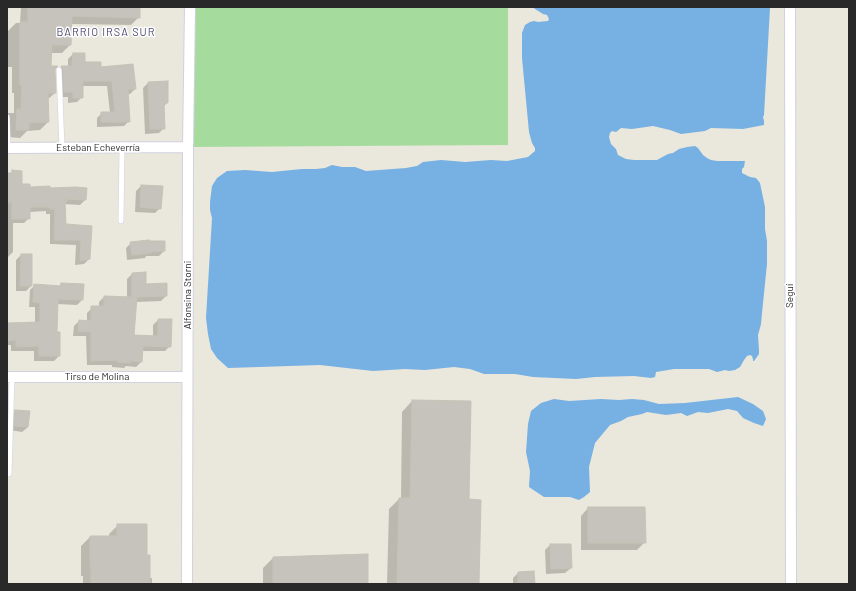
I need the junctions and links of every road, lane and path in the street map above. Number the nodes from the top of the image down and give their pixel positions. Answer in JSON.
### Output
{"nodes":[{"id":1,"x":190,"y":7,"type":"edge"},
{"id":2,"x":790,"y":7,"type":"edge"},
{"id":3,"x":59,"y":70,"type":"dead end"},
{"id":4,"x":7,"y":117,"type":"edge"},
{"id":5,"x":188,"y":147,"type":"junction"},
{"id":6,"x":8,"y":148,"type":"edge"},
{"id":7,"x":62,"y":148,"type":"junction"},
{"id":8,"x":122,"y":148,"type":"junction"},
{"id":9,"x":121,"y":221,"type":"dead end"},
{"id":10,"x":9,"y":377,"type":"edge"},
{"id":11,"x":187,"y":377,"type":"junction"},
{"id":12,"x":9,"y":474,"type":"dead end"},
{"id":13,"x":187,"y":584,"type":"edge"},
{"id":14,"x":791,"y":584,"type":"edge"}],
"edges":[{"from":1,"to":5,"type":"street","name":"Alfonsina Storni"},
{"from":2,"to":14,"type":"street","name":"Seguí"},
{"from":3,"to":7,"type":"lane"},
{"from":4,"to":6,"type":"lane"},
{"from":5,"to":8,"type":"street","name":"Esteban Echeverría"},
{"from":5,"to":11,"type":"street","name":"Alfonsina Storni"},
{"from":6,"to":7,"type":"street","name":"Esteban Echeverría"},
{"from":7,"to":8,"type":"street","name":"Esteban Echeverría"},
{"from":8,"to":9,"type":"lane"},
{"from":10,"to":11,"type":"street","name":"Tirso de Molina"},
{"from":10,"to":12,"type":"lane"},
{"from":11,"to":13,"type":"street","name":"Alfonsina Storni"}]}
